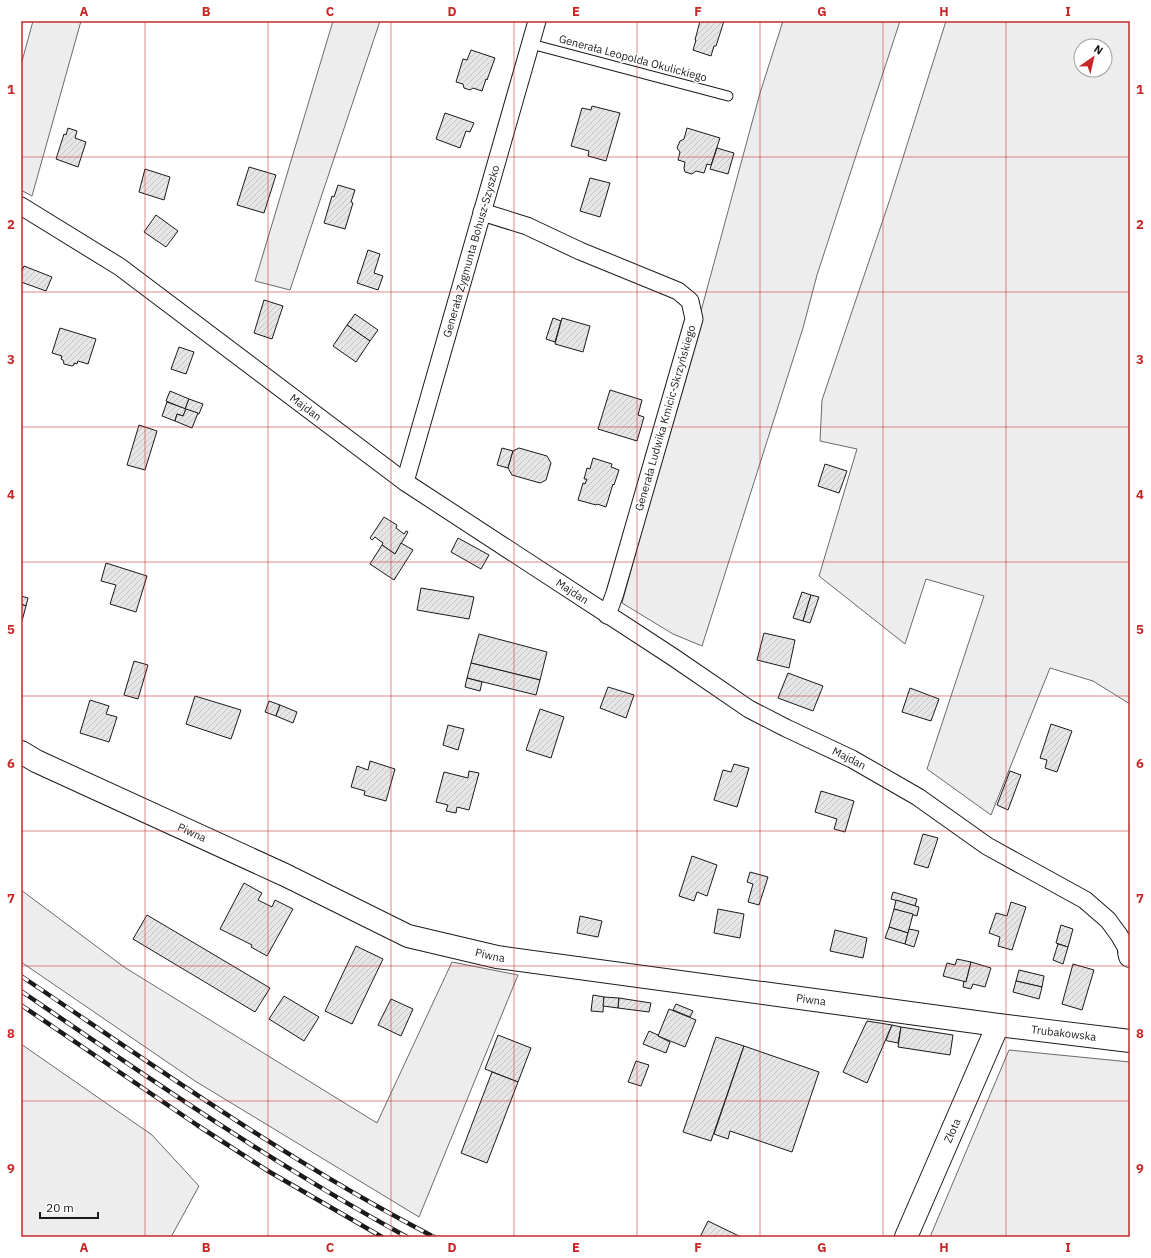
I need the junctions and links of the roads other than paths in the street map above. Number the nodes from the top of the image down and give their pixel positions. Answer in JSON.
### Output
{"nodes":[{"id":1,"x":537,"y":21,"type":"edge"},
{"id":2,"x":531,"y":44,"type":"junction"},
{"id":3,"x":728,"y":96,"type":"dead end"},
{"id":4,"x":21,"y":206,"type":"edge"},
{"id":5,"x":482,"y":212,"type":"junction"},
{"id":6,"x":405,"y":482,"type":"junction"},
{"id":7,"x":607,"y":615,"type":"junction"},
{"id":8,"x":21,"y":752,"type":"edge"},
{"id":9,"x":1130,"y":953,"type":"edge"},
{"id":10,"x":998,"y":1025,"type":"junction"},
{"id":11,"x":1130,"y":1041,"type":"edge"},
{"id":12,"x":906,"y":1237,"type":"edge"}],
"edges":[{"from":1,"to":2,"type":"street","name":"Generała Zygmunta Bohusz-Szyszko"},
{"from":2,"to":3,"type":"lane","name":"Generała Leopolda Okulickiego"},
{"from":2,"to":5,"type":"street","name":"Generała Zygmunta Bohusz-Szyszko"},
{"from":4,"to":6,"type":"street","name":"Majdan"},
{"from":5,"to":6,"type":"street","name":"Generała Zygmunta Bohusz-Szyszko"},
{"from":5,"to":7,"type":"street","name":"Generała Ludwika Kmicic-Skrzyńskiego"},
{"from":6,"to":7,"type":"street","name":"Majdan"},
{"from":7,"to":9,"type":"street","name":"Majdan"},
{"from":8,"to":10,"type":"street","name":"Piwna"},
{"from":10,"to":11,"type":"street","name":"Trubakowska"},
{"from":10,"to":12,"type":"street","name":"Złota"}]}
